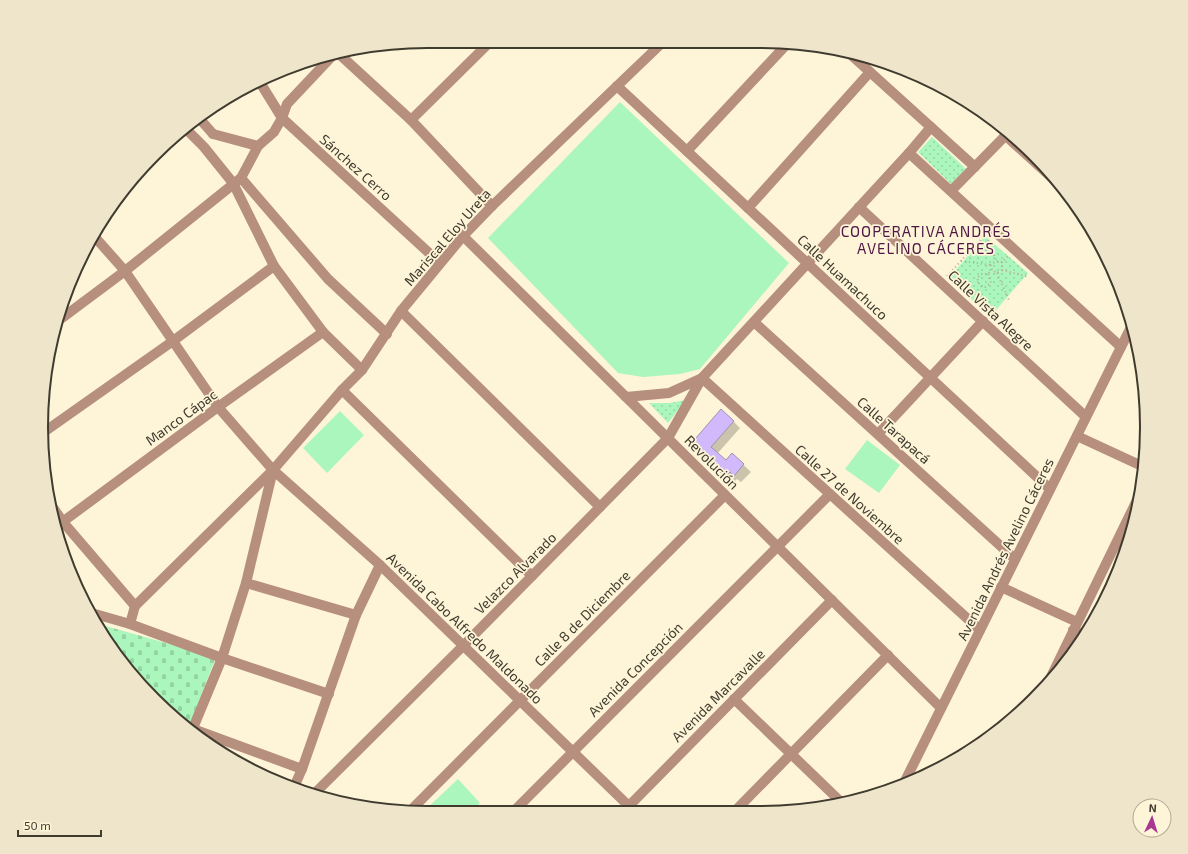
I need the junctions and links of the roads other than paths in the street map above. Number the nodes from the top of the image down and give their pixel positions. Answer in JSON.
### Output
{"nodes":[{"id":1,"x":484,"y":48,"type":"edge"},
{"id":2,"x":655,"y":48,"type":"edge"},
{"id":3,"x":782,"y":49,"type":"edge"},
{"id":4,"x":342,"y":58,"type":"edge"},
{"id":5,"x":329,"y":61,"type":"edge"},
{"id":6,"x":857,"y":61,"type":"edge"},
{"id":7,"x":870,"y":72,"type":"junction"},
{"id":8,"x":262,"y":86,"type":"edge"},
{"id":9,"x":617,"y":86,"type":"junction"},
{"id":10,"x":282,"y":118,"type":"junction"},
{"id":11,"x":411,"y":120,"type":"junction"},
{"id":12,"x":202,"y":122,"type":"edge"},
{"id":13,"x":931,"y":127,"type":"junction"},
{"id":14,"x":189,"y":132,"type":"edge"},
{"id":15,"x":213,"y":134,"type":"junction"},
{"id":16,"x":1005,"y":137,"type":"edge"},
{"id":17,"x":258,"y":146,"type":"junction"},
{"id":18,"x":204,"y":147,"type":"junction"},
{"id":19,"x":687,"y":151,"type":"junction"},
{"id":20,"x":909,"y":153,"type":"junction"},
{"id":21,"x":975,"y":167,"type":"junction"},
{"id":22,"x":237,"y":181,"type":"junction"},
{"id":23,"x":951,"y":191,"type":"junction"},
{"id":24,"x":492,"y":206,"type":"junction"},
{"id":25,"x":859,"y":206,"type":"junction"},
{"id":26,"x":748,"y":208,"type":"junction"},
{"id":27,"x":463,"y":236,"type":"junction"},
{"id":28,"x":97,"y":240,"type":"edge"},
{"id":29,"x":440,"y":263,"type":"junction"},
{"id":30,"x":807,"y":263,"type":"junction"},
{"id":31,"x":274,"y":266,"type":"junction"},
{"id":32,"x":125,"y":271,"type":"junction"},
{"id":33,"x":401,"y":311,"type":"junction"},
{"id":34,"x":65,"y":316,"type":"edge"},
{"id":35,"x":982,"y":321,"type":"junction"},
{"id":36,"x":754,"y":322,"type":"junction"},
{"id":37,"x":323,"y":332,"type":"junction"},
{"id":38,"x":1128,"y":333,"type":"edge"},
{"id":39,"x":387,"y":334,"type":"junction"},
{"id":40,"x":172,"y":341,"type":"junction"},
{"id":41,"x":1121,"y":347,"type":"junction"},
{"id":42,"x":362,"y":370,"type":"junction"},
{"id":43,"x":702,"y":378,"type":"junction"},
{"id":44,"x":930,"y":378,"type":"junction"},
{"id":45,"x":342,"y":390,"type":"junction"},
{"id":46,"x":626,"y":397,"type":"junction"},
{"id":47,"x":218,"y":407,"type":"junction"},
{"id":48,"x":1086,"y":417,"type":"junction"},
{"id":49,"x":48,"y":429,"type":"edge"},
{"id":50,"x":878,"y":434,"type":"junction"},
{"id":51,"x":1076,"y":436,"type":"junction"},
{"id":52,"x":668,"y":438,"type":"junction"},
{"id":53,"x":1138,"y":464,"type":"edge"},
{"id":54,"x":274,"y":470,"type":"junction"},
{"id":55,"x":1050,"y":490,"type":"junction"},
{"id":56,"x":830,"y":494,"type":"junction"},
{"id":57,"x":725,"y":495,"type":"junction"},
{"id":58,"x":600,"y":507,"type":"junction"},
{"id":59,"x":1129,"y":516,"type":"edge"},
{"id":60,"x":60,"y":524,"type":"edge"},
{"id":61,"x":61,"y":525,"type":"edge"},
{"id":62,"x":777,"y":547,"type":"junction"},
{"id":63,"x":1015,"y":559,"type":"junction"},
{"id":64,"x":380,"y":565,"type":"junction"},
{"id":65,"x":532,"y":576,"type":"junction"},
{"id":66,"x":246,"y":583,"type":"junction"},
{"id":67,"x":1001,"y":587,"type":"junction"},
{"id":68,"x":832,"y":600,"type":"junction"},
{"id":69,"x":134,"y":606,"type":"junction"},
{"id":70,"x":98,"y":615,"type":"edge"},
{"id":71,"x":356,"y":616,"type":"junction"},
{"id":72,"x":130,"y":624,"type":"junction"},
{"id":73,"x":1075,"y":626,"type":"junction"},
{"id":74,"x":980,"y":630,"type":"junction"},
{"id":75,"x":1080,"y":631,"type":"edge"},
{"id":76,"x":463,"y":646,"type":"junction"},
{"id":77,"x":888,"y":655,"type":"junction"},
{"id":78,"x":222,"y":658,"type":"junction"},
{"id":79,"x":1057,"y":664,"type":"edge"},
{"id":80,"x":329,"y":694,"type":"junction"},
{"id":81,"x":734,"y":699,"type":"junction"},
{"id":82,"x":520,"y":700,"type":"junction"},
{"id":83,"x":941,"y":708,"type":"junction"},
{"id":84,"x":194,"y":726,"type":"edge"},
{"id":85,"x":208,"y":737,"type":"edge"},
{"id":86,"x":573,"y":751,"type":"junction"},
{"id":87,"x":791,"y":754,"type":"junction"},
{"id":88,"x":302,"y":769,"type":"junction"},
{"id":89,"x":910,"y":775,"type":"edge"},
{"id":90,"x":296,"y":782,"type":"edge"},
{"id":91,"x":317,"y":790,"type":"edge"},
{"id":92,"x":837,"y":798,"type":"edge"},
{"id":93,"x":415,"y":806,"type":"edge"},
{"id":94,"x":520,"y":806,"type":"edge"},
{"id":95,"x":626,"y":806,"type":"edge"},
{"id":96,"x":632,"y":806,"type":"edge"},
{"id":97,"x":740,"y":806,"type":"edge"}],
"edges":[{"from":1,"to":11,"type":"street"},
{"from":2,"to":9,"type":"street","name":"Mariscal Eloy Ureta"},
{"from":3,"to":19,"type":"street"},
{"from":4,"to":11,"type":"street"},
{"from":5,"to":10,"type":"street"},
{"from":6,"to":7,"type":"street"},
{"from":7,"to":13,"type":"street"},
{"from":7,"to":26,"type":"street"},
{"from":8,"to":10,"type":"street","name":"Sánchez Cerro"},
{"from":9,"to":19,"type":"street","name":"Calle Huamachuco"},
{"from":9,"to":24,"type":"street","name":"Mariscal Eloy Ureta"},
{"from":10,"to":17,"type":"street"},
{"from":10,"to":29,"type":"street","name":"Sánchez Cerro"},
{"from":11,"to":24,"type":"street"},
{"from":12,"to":15,"type":"street"},
{"from":13,"to":20,"type":"street"},
{"from":13,"to":21,"type":"street"},
{"from":14,"to":18,"type":"street"},
{"from":15,"to":17,"type":"street"},
{"from":15,"to":18,"type":"street"},
{"from":16,"to":21,"type":"street"},
{"from":17,"to":22,"type":"street"},
{"from":18,"to":22,"type":"street"},
{"from":19,"to":26,"type":"street","name":"Calle Huamachuco"},
{"from":20,"to":23,"type":"street"},
{"from":20,"to":25,"type":"street"},
{"from":21,"to":23,"type":"street"},
{"from":22,"to":31,"type":"street"},
{"from":22,"to":32,"type":"street"},
{"from":22,"to":39,"type":"street"},
{"from":23,"to":41,"type":"street"},
{"from":24,"to":27,"type":"street","name":"Mariscal Eloy Ureta"},
{"from":25,"to":30,"type":"street"},
{"from":25,"to":35,"type":"street","name":"Calle Vista Alegre"},
{"from":26,"to":30,"type":"street","name":"Calle Huamachuco"},
{"from":27,"to":29,"type":"street","name":"Mariscal Eloy Ureta"},
{"from":27,"to":46,"type":"street","name":"Revolución"},
{"from":28,"to":32,"type":"street","name":"Avenida Cabo Alfredo Maldonado"},
{"from":29,"to":33,"type":"street","name":"Mariscal Eloy Ureta"},
{"from":30,"to":36,"type":"street"},
{"from":30,"to":44,"type":"street","name":"Calle Huamachuco"},
{"from":31,"to":37,"type":"street"},
{"from":31,"to":40,"type":"street"},
{"from":32,"to":34,"type":"street"},
{"from":32,"to":40,"type":"street","name":"Avenida Cabo Alfredo Maldonado"},
{"from":33,"to":39,"type":"street","name":"Mariscal Eloy Ureta"},
{"from":33,"to":58,"type":"street"},
{"from":35,"to":44,"type":"street"},
{"from":35,"to":48,"type":"street","name":"Calle Vista Alegre"},
{"from":36,"to":43,"type":"street"},
{"from":36,"to":50,"type":"street","name":"Calle Tarapacá"},
{"from":37,"to":42,"type":"street"},
{"from":37,"to":47,"type":"street","name":"Manco Cápac"},
{"from":38,"to":41,"type":"street","name":"Avenida Andrés Avelino Cáceres"},
{"from":39,"to":42,"type":"street","name":"Mariscal Eloy Ureta"},
{"from":40,"to":47,"type":"street","name":"Avenida Cabo Alfredo Maldonado"},
{"from":40,"to":49,"type":"street"},
{"from":41,"to":48,"type":"street","name":"Avenida Andrés Avelino Cáceres"},
{"from":42,"to":45,"type":"street","name":"Mariscal Eloy Ureta"},
{"from":43,"to":46,"type":"street"},
{"from":43,"to":52,"type":"street","name":"Velazco Alvarado"},
{"from":43,"to":56,"type":"street","name":"Calle 27 de Noviembre"},
{"from":44,"to":50,"type":"street"},
{"from":44,"to":55,"type":"street","name":"Calle Huamachuco"},
{"from":45,"to":54,"type":"street","name":"Mariscal Eloy Ureta"},
{"from":45,"to":65,"type":"street"},
{"from":46,"to":52,"type":"street","name":"Revolución"},
{"from":47,"to":54,"type":"street","name":"Avenida Cabo Alfredo Maldonado"},
{"from":47,"to":60,"type":"street","name":"Manco Cápac"},
{"from":48,"to":51,"type":"street","name":"Avenida Andrés Avelino Cáceres"},
{"from":50,"to":63,"type":"street","name":"Calle Tarapacá"},
{"from":51,"to":53,"type":"street"},
{"from":51,"to":55,"type":"street","name":"Avenida Andrés Avelino Cáceres"},
{"from":52,"to":57,"type":"street","name":"Revolución"},
{"from":52,"to":58,"type":"street","name":"Velazco Alvarado"},
{"from":54,"to":64,"type":"street","name":"Avenida Cabo Alfredo Maldonado"},
{"from":54,"to":66,"type":"street"},
{"from":54,"to":69,"type":"street","name":"Mariscal Eloy Ureta"},
{"from":55,"to":63,"type":"street","name":"Avenida Andrés Avelino Cáceres"},
{"from":56,"to":62,"type":"street","name":"Avenida Concepción"},
{"from":56,"to":74,"type":"street","name":"Calle 27 de Noviembre"},
{"from":57,"to":62,"type":"street","name":"Revolución"},
{"from":57,"to":82,"type":"street","name":"Calle 8 de Diciembre"},
{"from":58,"to":65,"type":"street","name":"Velazco Alvarado"},
{"from":59,"to":73,"type":"street"},
{"from":61,"to":69,"type":"street"},
{"from":62,"to":68,"type":"street","name":"Revolución"},
{"from":62,"to":86,"type":"street","name":"Avenida Concepción"},
{"from":63,"to":67,"type":"street","name":"Avenida Andrés Avelino Cáceres"},
{"from":64,"to":71,"type":"street"},
{"from":64,"to":76,"type":"street","name":"Avenida Cabo Alfredo Maldonado"},
{"from":65,"to":76,"type":"street","name":"Velazco Alvarado"},
{"from":66,"to":71,"type":"street"},
{"from":66,"to":78,"type":"street"},
{"from":67,"to":73,"type":"street"},
{"from":67,"to":74,"type":"street","name":"Avenida Andrés Avelino Cáceres"},
{"from":68,"to":77,"type":"street","name":"Revolución"},
{"from":68,"to":81,"type":"street","name":"Avenida Marcavalle"},
{"from":69,"to":72,"type":"street"},
{"from":70,"to":72,"type":"street"},
{"from":71,"to":80,"type":"street"},
{"from":72,"to":78,"type":"street"},
{"from":73,"to":75,"type":"street"},
{"from":73,"to":79,"type":"street"},
{"from":74,"to":83,"type":"street","name":"Avenida Andrés Avelino Cáceres"},
{"from":76,"to":82,"type":"street","name":"Avenida Cabo Alfredo Maldonado"},
{"from":76,"to":91,"type":"street","name":"Velazco Alvarado"},
{"from":77,"to":83,"type":"street","name":"Revolución"},
{"from":77,"to":87,"type":"street"},
{"from":78,"to":80,"type":"street"},
{"from":78,"to":84,"type":"street"},
{"from":80,"to":88,"type":"street"},
{"from":81,"to":87,"type":"street"},
{"from":81,"to":96,"type":"street","name":"Avenida Marcavalle"},
{"from":82,"to":86,"type":"street","name":"Avenida Cabo Alfredo Maldonado"},
{"from":82,"to":93,"type":"street","name":"Calle 8 de Diciembre"},
{"from":83,"to":89,"type":"street","name":"Avenida Andrés Avelino Cáceres"},
{"from":85,"to":88,"type":"street"},
{"from":86,"to":94,"type":"street","name":"Avenida Concepción"},
{"from":86,"to":95,"type":"street","name":"Avenida Cabo Alfredo Maldonado"},
{"from":87,"to":92,"type":"street"},
{"from":87,"to":97,"type":"street"},
{"from":88,"to":90,"type":"street"}]}
